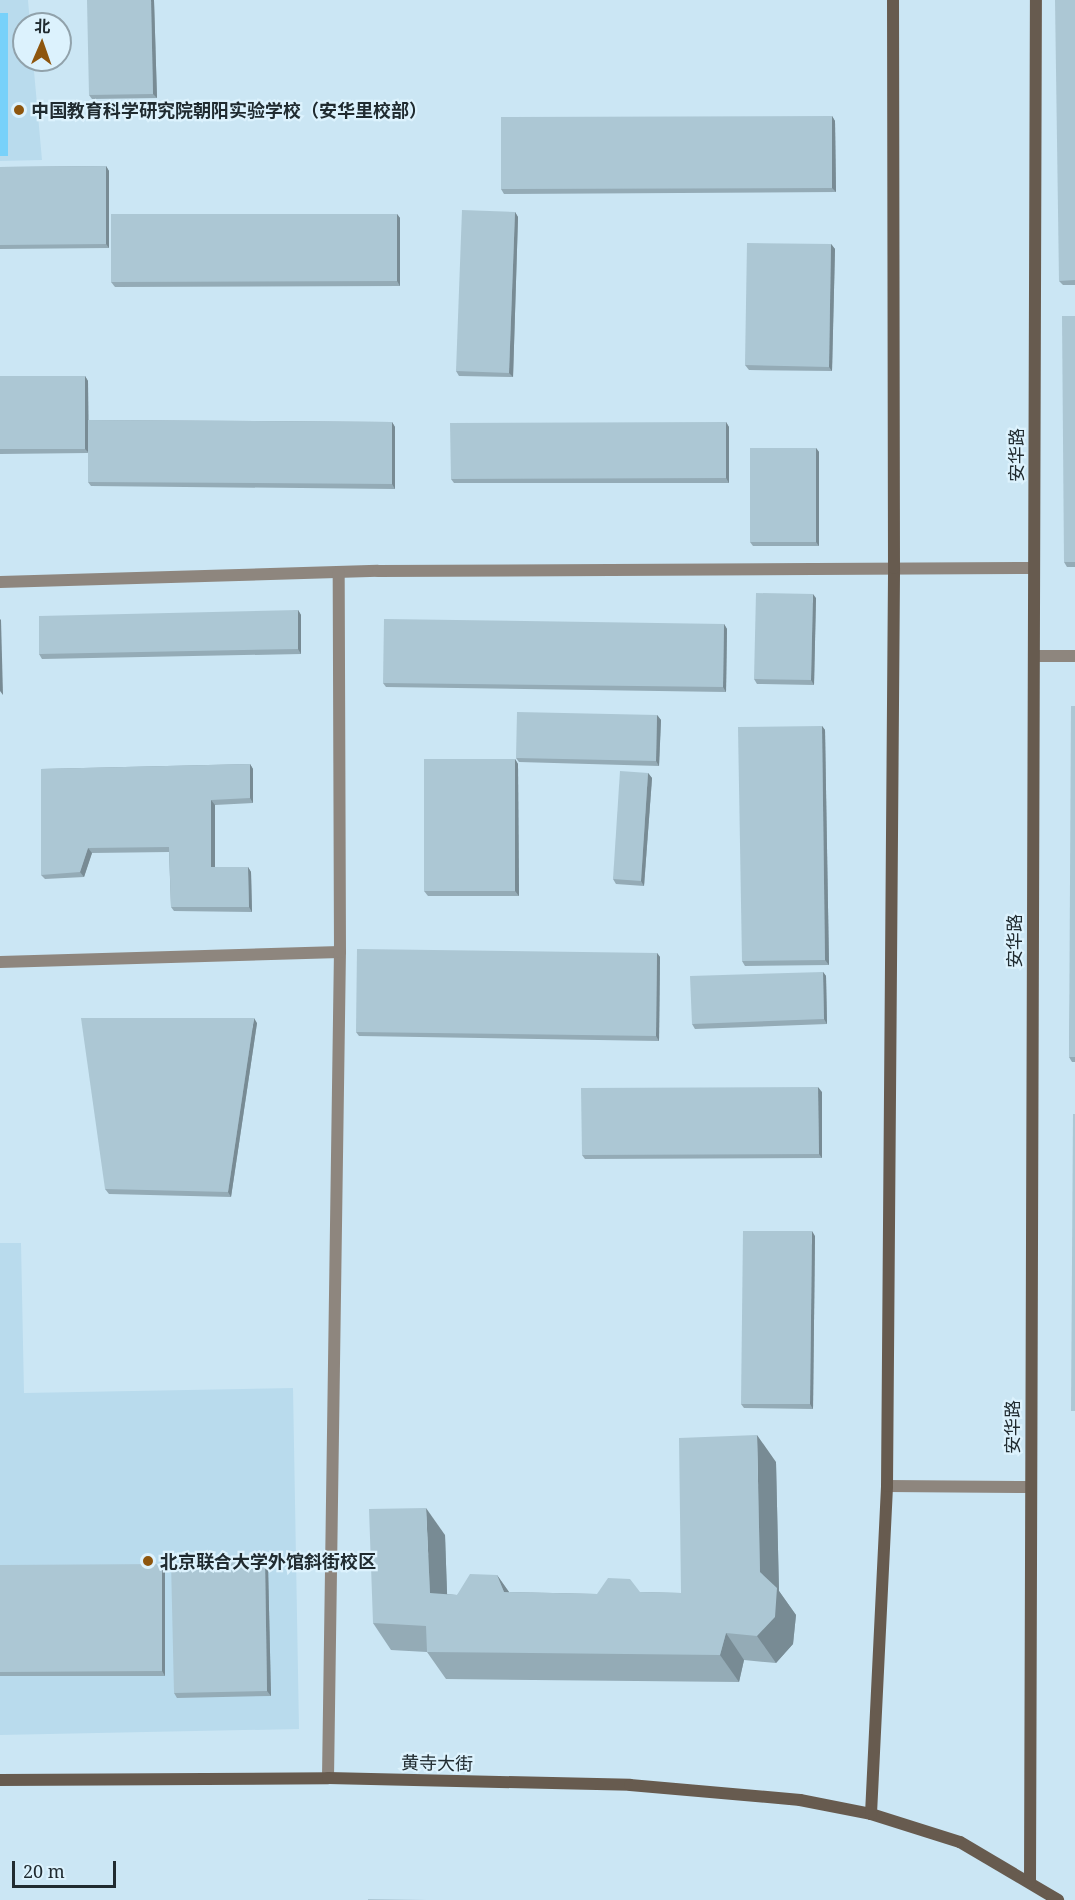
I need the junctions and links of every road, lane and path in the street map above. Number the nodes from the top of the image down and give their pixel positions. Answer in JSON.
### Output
{"nodes":[{"id":1,"x":893,"y":0,"type":"edge"},
{"id":2,"x":1036,"y":0,"type":"edge"},
{"id":3,"x":894,"y":568,"type":"junction"},
{"id":4,"x":1034,"y":568,"type":"junction"},
{"id":5,"x":339,"y":572,"type":"junction"},
{"id":6,"x":0,"y":582,"type":"edge"},
{"id":7,"x":1034,"y":656,"type":"junction"},
{"id":8,"x":1075,"y":656,"type":"edge"},
{"id":9,"x":340,"y":952,"type":"junction"},
{"id":10,"x":0,"y":962,"type":"edge"},
{"id":11,"x":887,"y":1486,"type":"junction"},
{"id":12,"x":1030,"y":1487,"type":"junction"},
{"id":13,"x":328,"y":1778,"type":"junction"},
{"id":14,"x":0,"y":1780,"type":"edge"},
{"id":15,"x":871,"y":1814,"type":"junction"},
{"id":16,"x":1030,"y":1882,"type":"junction"},
{"id":17,"x":1058,"y":1900,"type":"edge"}],
"edges":[{"from":1,"to":3,"type":"street"},
{"from":2,"to":4,"type":"street","name":"安华路"},
{"from":3,"to":4,"type":"street"},
{"from":3,"to":5,"type":"street"},
{"from":3,"to":11,"type":"street"},
{"from":4,"to":7,"type":"street","name":"安华路"},
{"from":5,"to":6,"type":"street"},
{"from":5,"to":9,"type":"street"},
{"from":7,"to":8,"type":"street"},
{"from":7,"to":12,"type":"street","name":"安华路"},
{"from":9,"to":10,"type":"street"},
{"from":9,"to":13,"type":"street"},
{"from":11,"to":12,"type":"street"},
{"from":11,"to":15,"type":"street"},
{"from":12,"to":16,"type":"street","name":"安华路"},
{"from":13,"to":14,"type":"street","name":"黄寺大街"},
{"from":13,"to":15,"type":"street","name":"黄寺大街"},
{"from":15,"to":16,"type":"street","name":"黄寺大街"},
{"from":16,"to":17,"type":"street","name":"黄寺大街"}]}
